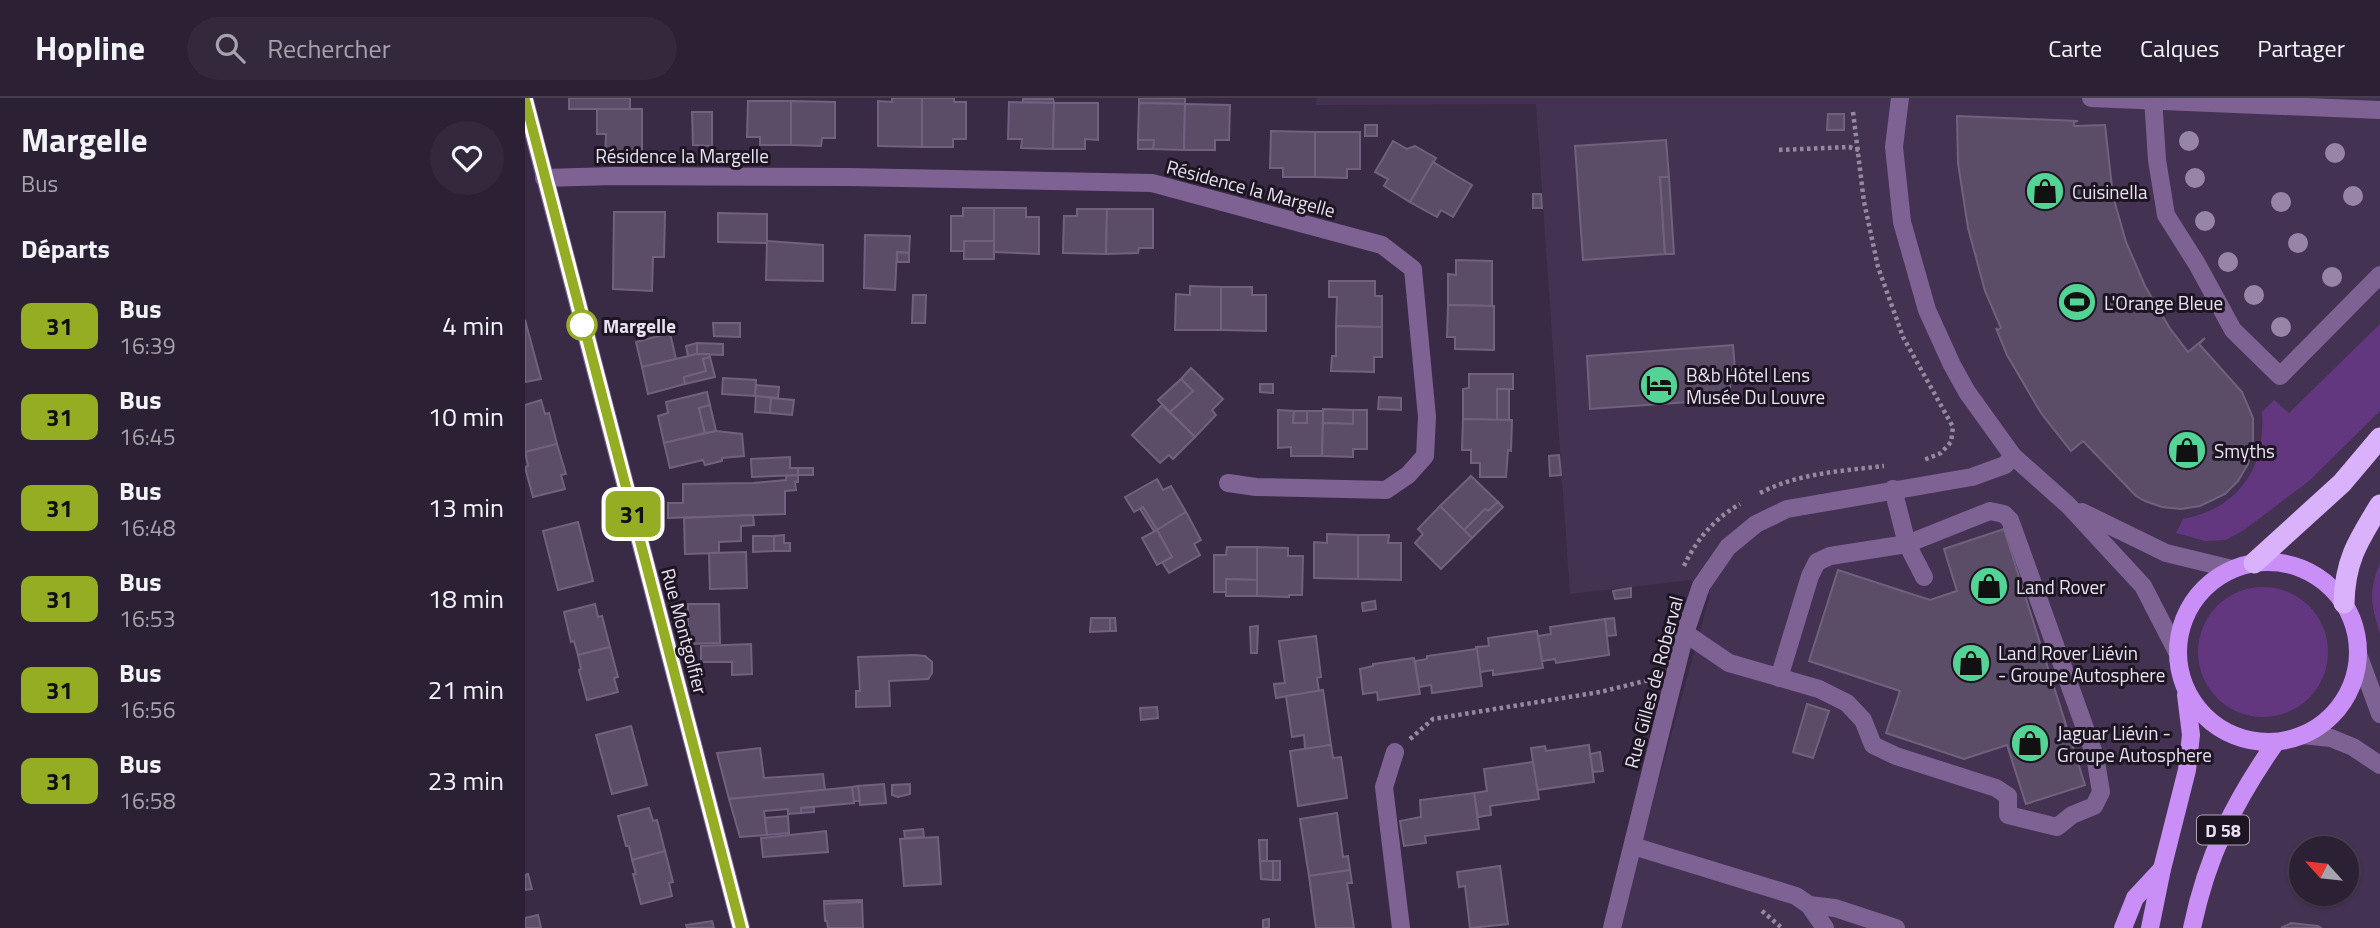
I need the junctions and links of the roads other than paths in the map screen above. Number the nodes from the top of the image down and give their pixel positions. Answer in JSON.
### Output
{"nodes":[{"id":1,"x":1900,"y":98,"type":"edge"},
{"id":2,"x":2091,"y":98,"type":"edge"},
{"id":3,"x":2153,"y":99,"type":"edge"},
{"id":4,"x":525,"y":101,"type":"edge"},
{"id":5,"x":2380,"y":110,"type":"edge"},
{"id":6,"x":527,"y":119,"type":"edge"},
{"id":7,"x":544,"y":178,"type":"junction"},
{"id":8,"x":2380,"y":275,"type":"edge"},
{"id":9,"x":2380,"y":438,"type":"edge"},
{"id":10,"x":2013,"y":456,"type":"junction"},
{"id":11,"x":1228,"y":483,"type":"dead end"},
{"id":12,"x":1893,"y":489,"type":"junction"},
{"id":13,"x":2068,"y":505,"type":"junction"},
{"id":14,"x":2380,"y":505,"type":"edge"},
{"id":15,"x":1907,"y":544,"type":"junction"},
{"id":16,"x":2254,"y":563,"type":"junction"},
{"id":17,"x":2232,"y":569,"type":"junction"},
{"id":18,"x":1924,"y":577,"type":"dead end"},
{"id":19,"x":2344,"y":603,"type":"junction"},
{"id":20,"x":1685,"y":633,"type":"junction"},
{"id":21,"x":2177,"y":652,"type":"junction"},
{"id":22,"x":2358,"y":654,"type":"junction"},
{"id":23,"x":1779,"y":678,"type":"junction"},
{"id":24,"x":2185,"y":688,"type":"junction"},
{"id":25,"x":2380,"y":714,"type":"edge"},
{"id":26,"x":2302,"y":735,"type":"junction"},
{"id":27,"x":2276,"y":742,"type":"junction"},
{"id":28,"x":1395,"y":752,"type":"road end"},
{"id":29,"x":2380,"y":765,"type":"edge"},
{"id":30,"x":1633,"y":846,"type":"junction"},
{"id":31,"x":2162,"y":869,"type":"junction"},
{"id":32,"x":1809,"y":905,"type":"junction"},
{"id":33,"x":1881,"y":926,"type":"edge"},
{"id":34,"x":741,"y":928,"type":"edge"},
{"id":35,"x":1401,"y":928,"type":"edge"},
{"id":36,"x":1612,"y":928,"type":"edge"},
{"id":37,"x":1825,"y":928,"type":"edge"},
{"id":38,"x":2123,"y":928,"type":"edge"},
{"id":39,"x":2150,"y":928,"type":"edge"},
{"id":40,"x":2192,"y":928,"type":"edge"}],
"edges":[{"from":1,"to":10,"type":"street"},
{"from":2,"to":3,"type":"street"},
{"from":3,"to":5,"type":"street"},
{"from":3,"to":8,"type":"street"},
{"from":4,"to":6,"type":"street","name":"Rue Montgolfier"},
{"from":6,"to":7,"type":"street","name":"Rue Montgolfier"},
{"from":7,"to":11,"type":"street","name":"Résidence la Margelle"},
{"from":7,"to":34,"type":"street","name":"Rue Montgolfier"},
{"from":9,"to":16,"type":"highway"},
{"from":10,"to":12,"type":"street","name":"Rue Gilles de Roberval"},
{"from":10,"to":13,"type":"street"},
{"from":12,"to":15,"type":"street"},
{"from":12,"to":20,"type":"street","name":"Rue Gilles de Roberval"},
{"from":13,"to":17,"type":"street"},
{"from":13,"to":21,"type":"street"},
{"from":14,"to":19,"type":"highway"},
{"from":15,"to":18,"type":"street"},
{"from":15,"to":23,"type":"street"},
{"from":15,"to":23,"type":"street"},
{"from":16,"to":17,"type":"main road"},
{"from":16,"to":19,"type":"main road"},
{"from":17,"to":21,"type":"main road"},
{"from":19,"to":22,"type":"main road"},
{"from":20,"to":23,"type":"street"},
{"from":20,"to":30,"type":"street","name":"Rue Gilles de Roberval"},
{"from":21,"to":24,"type":"main road"},
{"from":22,"to":25,"type":"street"},
{"from":22,"to":26,"type":"main road"},
{"from":24,"to":27,"type":"main road"},
{"from":24,"to":31,"type":"main road","number":"D 58"},
{"from":26,"to":27,"type":"main road"},
{"from":26,"to":29,"type":"street"},
{"from":27,"to":40,"type":"main road","number":"D 58"},
{"from":28,"to":35,"type":"street"},
{"from":30,"to":32,"type":"street"},
{"from":30,"to":36,"type":"street","name":"Rue Gilles de Roberval"},
{"from":31,"to":38,"type":"main road"},
{"from":31,"to":39,"type":"main road","number":"D 58"},
{"from":32,"to":33,"type":"street"},
{"from":32,"to":37,"type":"street"}]}
